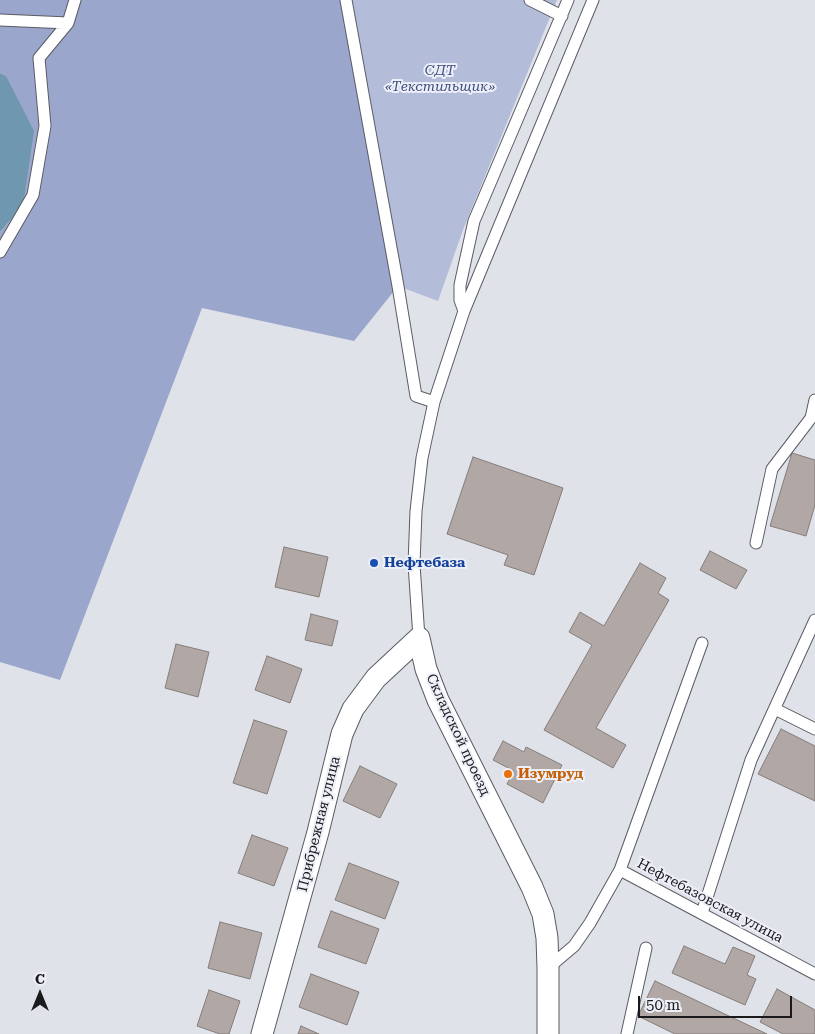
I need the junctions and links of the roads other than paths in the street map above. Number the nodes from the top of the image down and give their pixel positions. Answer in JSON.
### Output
{"nodes":[{"id":1,"x":75,"y":0,"type":"edge"},
{"id":2,"x":346,"y":0,"type":"edge"},
{"id":3,"x":530,"y":0,"type":"edge"},
{"id":4,"x":568,"y":0,"type":"edge"},
{"id":5,"x":593,"y":0,"type":"edge"},
{"id":6,"x":562,"y":16,"type":"junction"},
{"id":7,"x":0,"y":20,"type":"edge"},
{"id":8,"x":68,"y":23,"type":"junction"},
{"id":9,"x":0,"y":252,"type":"edge"},
{"id":10,"x":464,"y":311,"type":"junction"},
{"id":11,"x":815,"y":400,"type":"edge"},
{"id":12,"x":434,"y":402,"type":"junction"},
{"id":13,"x":756,"y":543,"type":"dead end"},
{"id":14,"x":815,"y":620,"type":"edge"},
{"id":15,"x":419,"y":638,"type":"junction"},
{"id":16,"x":702,"y":643,"type":"dead end"},
{"id":17,"x":775,"y":709,"type":"junction"},
{"id":18,"x":815,"y":729,"type":"edge"},
{"id":19,"x":620,"y":870,"type":"junction"},
{"id":20,"x":702,"y":913,"type":"junction"},
{"id":21,"x":646,"y":948,"type":"dead end"},
{"id":22,"x":548,"y":968,"type":"junction"},
{"id":23,"x":815,"y":974,"type":"edge"},
{"id":24,"x":262,"y":1034,"type":"edge"},
{"id":25,"x":548,"y":1034,"type":"edge"},
{"id":26,"x":627,"y":1034,"type":"edge"}],
"edges":[{"from":1,"to":8,"type":"lane"},
{"from":2,"to":12,"type":"lane"},
{"from":3,"to":6,"type":"lane"},
{"from":4,"to":6,"type":"lane"},
{"from":5,"to":10,"type":"lane","name":"Складской проезд"},
{"from":6,"to":10,"type":"lane"},
{"from":7,"to":8,"type":"lane"},
{"from":8,"to":9,"type":"lane"},
{"from":10,"to":12,"type":"lane","name":"Складской проезд"},
{"from":11,"to":13,"type":"lane"},
{"from":12,"to":15,"type":"lane","name":"Складской проезд"},
{"from":14,"to":17,"type":"lane"},
{"from":15,"to":22,"type":"street","name":"Складской проезд"},
{"from":15,"to":24,"type":"street","name":"Прибрежная улица"},
{"from":16,"to":19,"type":"lane"},
{"from":17,"to":18,"type":"lane"},
{"from":17,"to":20,"type":"lane"},
{"from":19,"to":20,"type":"lane","name":"Нефтебазовская улица"},
{"from":19,"to":22,"type":"lane","name":"Нефтебазовская улица"},
{"from":20,"to":23,"type":"lane","name":"Нефтебазовская улица"},
{"from":21,"to":26,"type":"lane"},
{"from":22,"to":25,"type":"street","name":"Складской проезд"}]}
